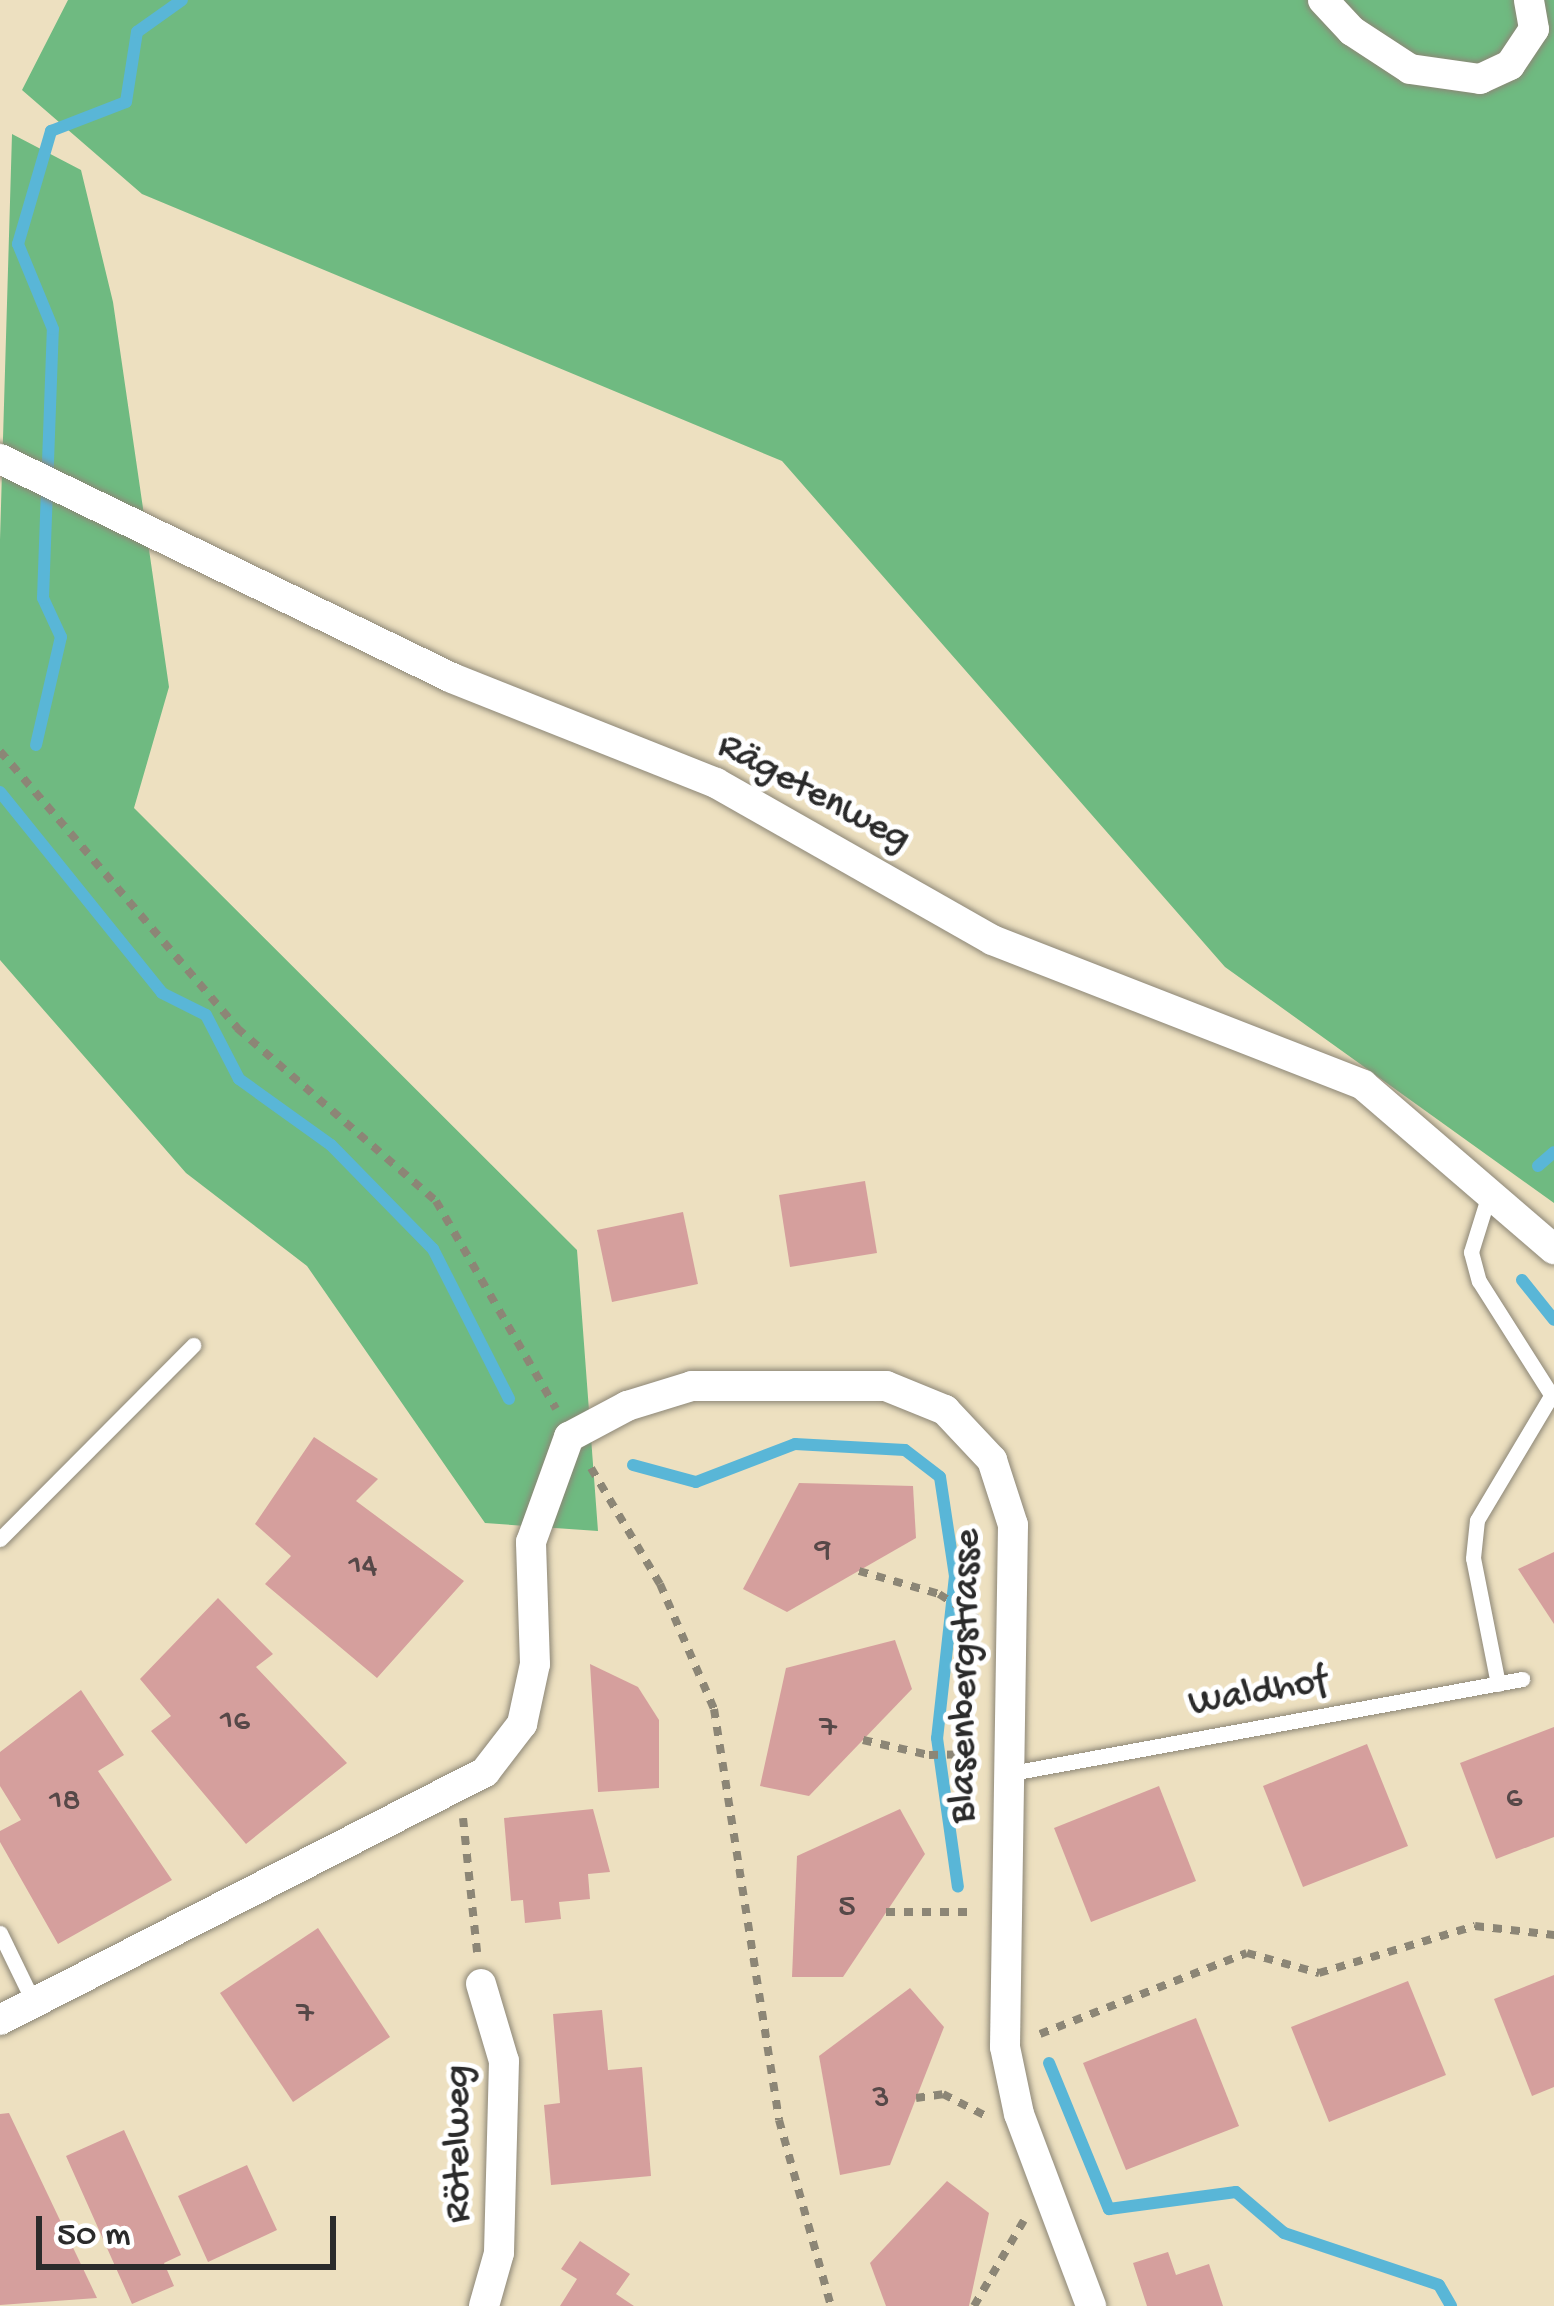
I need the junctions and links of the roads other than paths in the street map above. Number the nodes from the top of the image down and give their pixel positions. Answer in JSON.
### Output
{"nodes":[{"id":1,"x":1323,"y":0,"type":"edge"},
{"id":2,"x":1529,"y":0,"type":"edge"},
{"id":3,"x":6,"y":461,"type":"edge"},
{"id":4,"x":1490,"y":1191,"type":"junction"},
{"id":5,"x":1554,"y":1249,"type":"edge"},
{"id":6,"x":193,"y":1345,"type":"dead end"},
{"id":7,"x":1553,"y":1398,"type":"edge"},
{"id":8,"x":0,"y":1539,"type":"edge"},
{"id":9,"x":1522,"y":1679,"type":"dead end"},
{"id":10,"x":1498,"y":1684,"type":"junction"},
{"id":11,"x":1005,"y":1774,"type":"junction"},
{"id":12,"x":0,"y":1934,"type":"edge"},
{"id":13,"x":481,"y":1984,"type":"road end"},
{"id":14,"x":34,"y":2003,"type":"junction"},
{"id":15,"x":0,"y":2020,"type":"edge"},
{"id":16,"x":484,"y":2306,"type":"edge"},
{"id":17,"x":1091,"y":2306,"type":"edge"}],
"edges":[{"from":1,"to":2,"type":"street"},
{"from":3,"to":4,"type":"street","name":"Rägetenweg"},
{"from":4,"to":5,"type":"street","name":"Rägetenweg"},
{"from":4,"to":7,"type":"lane"},
{"from":6,"to":8,"type":"lane"},
{"from":7,"to":10,"type":"lane"},
{"from":9,"to":10,"type":"lane","name":"Waldhof"},
{"from":10,"to":11,"type":"lane","name":"Waldhof"},
{"from":11,"to":14,"type":"street","name":"Blasenbergstrasse"},
{"from":11,"to":17,"type":"street","name":"Blasenbergstrasse"},
{"from":12,"to":14,"type":"lane"},
{"from":13,"to":16,"type":"street","name":"Rötelweg"},
{"from":14,"to":15,"type":"street"}]}
